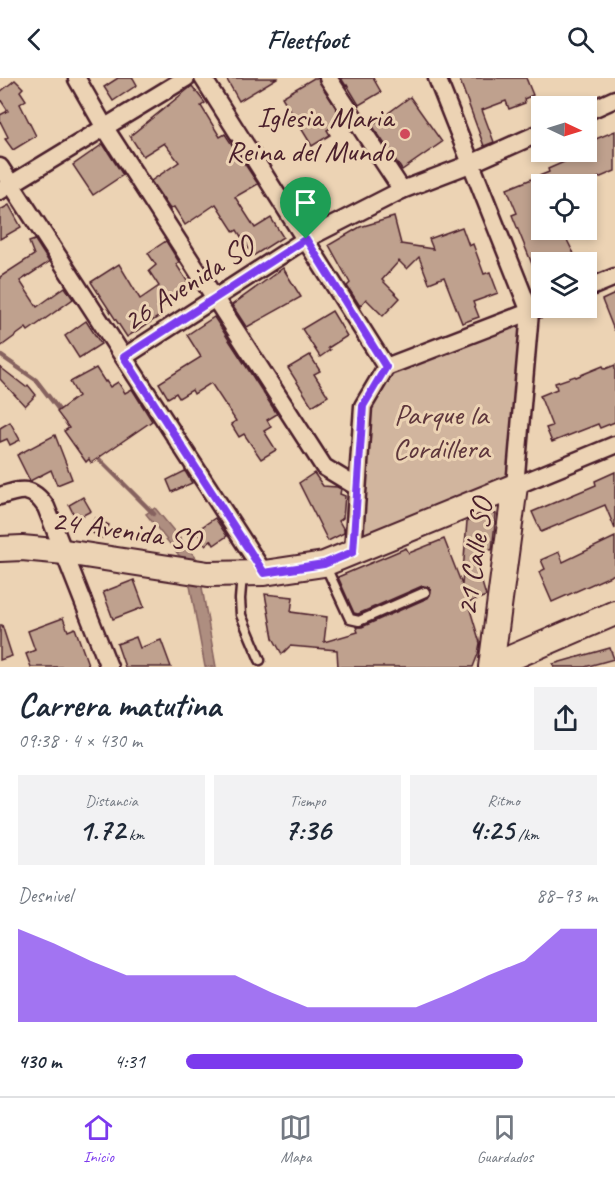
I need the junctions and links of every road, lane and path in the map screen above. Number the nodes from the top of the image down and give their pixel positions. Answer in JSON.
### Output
{"nodes":[{"id":1,"x":186,"y":78,"type":"edge"},
{"id":2,"x":203,"y":78,"type":"edge"},
{"id":3,"x":328,"y":78,"type":"edge"},
{"id":4,"x":437,"y":78,"type":"edge"},
{"id":5,"x":77,"y":79,"type":"edge"},
{"id":6,"x":615,"y":99,"type":"edge"},
{"id":7,"x":597,"y":107,"type":"edge"},
{"id":8,"x":105,"y":128,"type":"junction"},
{"id":9,"x":531,"y":137,"type":"edge"},
{"id":10,"x":470,"y":164,"type":"junction"},
{"id":11,"x":0,"y":167,"type":"edge"},
{"id":12,"x":6,"y":187,"type":"edge"},
{"id":13,"x":402,"y":190,"type":"junction"},
{"id":14,"x":306,"y":239,"type":"junction"},
{"id":15,"x":615,"y":277,"type":"edge"},
{"id":16,"x":597,"y":284,"type":"edge"},
{"id":17,"x":215,"y":297,"type":"junction"},
{"id":18,"x":531,"y":299,"type":"edge"},
{"id":19,"x":531,"y":312,"type":"edge"},
{"id":20,"x":535,"y":318,"type":"edge"},
{"id":21,"x":124,"y":357,"type":"junction"},
{"id":22,"x":386,"y":367,"type":"junction"},
{"id":23,"x":615,"y":445,"type":"edge"},
{"id":24,"x":515,"y":486,"type":"junction"},
{"id":25,"x":357,"y":487,"type":"junction"},
{"id":26,"x":0,"y":496,"type":"edge"},
{"id":27,"x":0,"y":549,"type":"edge"},
{"id":28,"x":65,"y":552,"type":"junction"},
{"id":29,"x":353,"y":552,"type":"junction"},
{"id":30,"x":324,"y":564,"type":"junction"},
{"id":31,"x":253,"y":573,"type":"junction"},
{"id":32,"x":425,"y":592,"type":"dead end"},
{"id":33,"x":615,"y":613,"type":"edge"},
{"id":34,"x":260,"y":660,"type":"dead end"},
{"id":35,"x":109,"y":667,"type":"edge"},
{"id":36,"x":491,"y":667,"type":"edge"}],
"edges":[{"from":1,"to":8,"type":"street"},
{"from":2,"to":14,"type":"street"},
{"from":3,"to":13,"type":"street"},
{"from":4,"to":10,"type":"street","name":"21 Calle SO"},
{"from":5,"to":8,"type":"street"},
{"from":6,"to":7,"type":"street"},
{"from":8,"to":12,"type":"street"},
{"from":8,"to":17,"type":"street"},
{"from":9,"to":10,"type":"street","name":"26 Avenida SO"},
{"from":10,"to":13,"type":"street","name":"26 Avenida SO"},
{"from":10,"to":18,"type":"street","name":"21 Calle SO"},
{"from":11,"to":12,"type":"street"},
{"from":12,"to":21,"type":"street"},
{"from":13,"to":14,"type":"street","name":"26 Avenida SO"},
{"from":14,"to":17,"type":"street","name":"26 Avenida SO"},
{"from":14,"to":22,"type":"street"},
{"from":15,"to":16,"type":"street"},
{"from":17,"to":21,"type":"street","name":"26 Avenida SO"},
{"from":17,"to":25,"type":"street"},
{"from":19,"to":22,"type":"street"},
{"from":20,"to":24,"type":"street","name":"21 Calle SO"},
{"from":21,"to":31,"type":"street"},
{"from":22,"to":25,"type":"street"},
{"from":23,"to":24,"type":"street","name":"24 Avenida SO"},
{"from":24,"to":29,"type":"street","name":"24 Avenida SO"},
{"from":24,"to":36,"type":"street","name":"21 Calle SO"},
{"from":25,"to":29,"type":"street"},
{"from":26,"to":28,"type":"street"},
{"from":27,"to":28,"type":"street","name":"24 Avenida SO"},
{"from":28,"to":31,"type":"street","name":"24 Avenida SO"},
{"from":28,"to":35,"type":"street"},
{"from":29,"to":30,"type":"street","name":"24 Avenida SO"},
{"from":30,"to":31,"type":"street","name":"24 Avenida SO"},
{"from":30,"to":32,"type":"lane"},
{"from":31,"to":34,"type":"lane"},
{"from":33,"to":36,"type":"street"}]}
